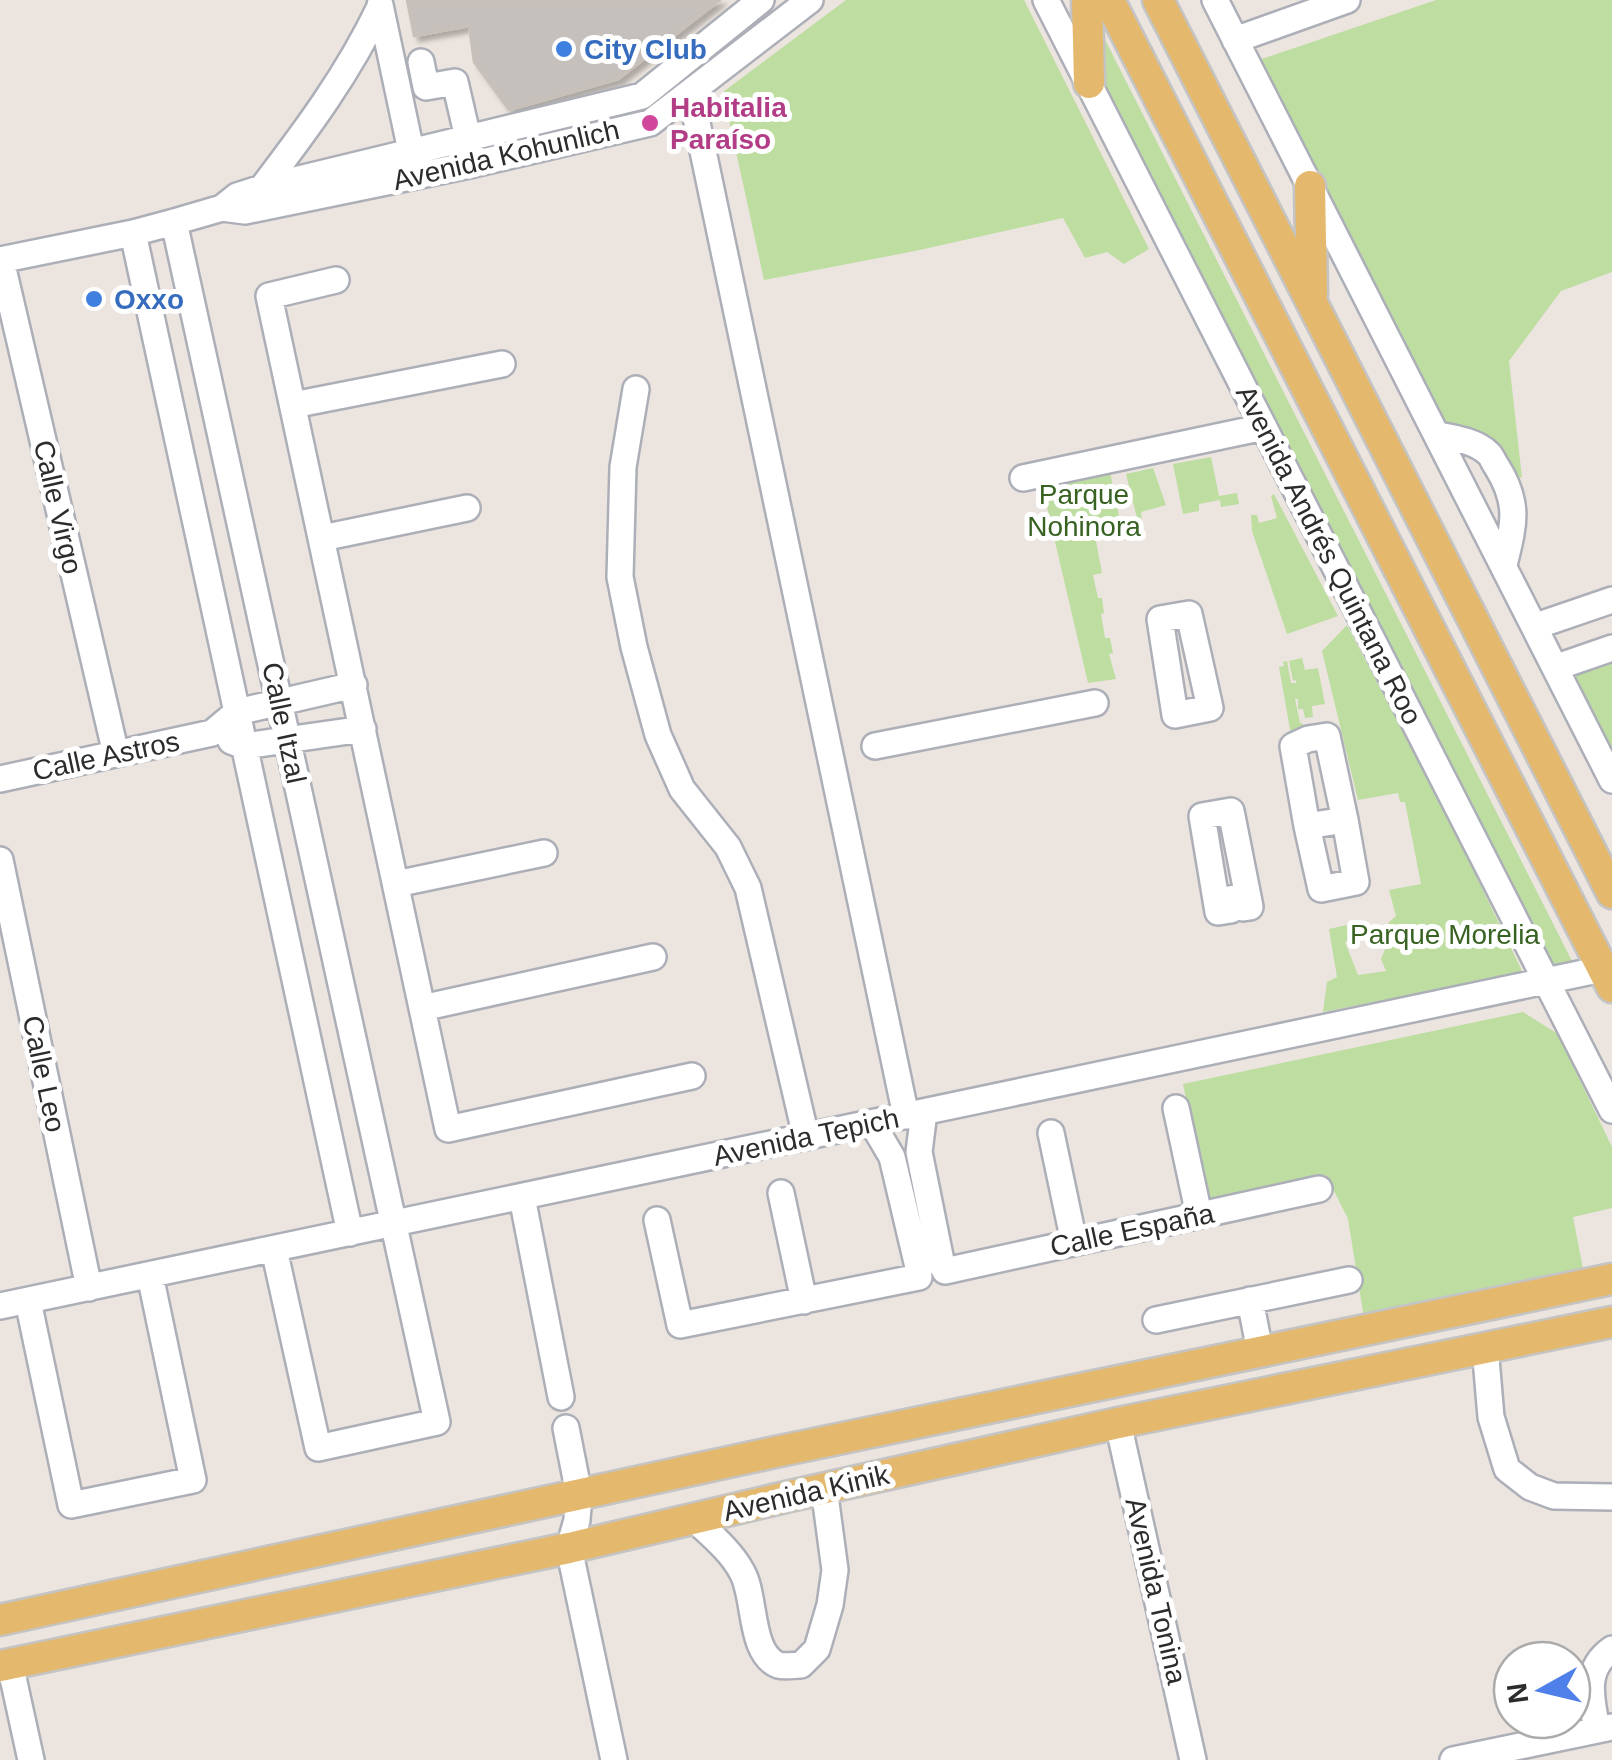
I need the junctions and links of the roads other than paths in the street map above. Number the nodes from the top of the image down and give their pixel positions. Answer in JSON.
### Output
{"nodes":[{"id":1,"x":761,"y":0,"type":"edge"},
{"id":2,"x":810,"y":0,"type":"edge"},
{"id":3,"x":1046,"y":0,"type":"edge"},
{"id":4,"x":1087,"y":0,"type":"edge"},
{"id":5,"x":1109,"y":0,"type":"edge"},
{"id":6,"x":1158,"y":0,"type":"edge"},
{"id":7,"x":1216,"y":0,"type":"edge"},
{"id":8,"x":1346,"y":0,"type":"edge"},
{"id":9,"x":379,"y":3,"type":"edge"},
{"id":10,"x":1235,"y":40,"type":"junction"},
{"id":11,"x":422,"y":62,"type":"dead end"},
{"id":12,"x":1088,"y":83,"type":"junction"},
{"id":13,"x":691,"y":94,"type":"junction"},
{"id":14,"x":468,"y":138,"type":"junction"},
{"id":15,"x":411,"y":152,"type":"junction"},
{"id":16,"x":474,"y":164,"type":"junction"},
{"id":17,"x":1310,"y":186,"type":"junction"},
{"id":18,"x":264,"y":198,"type":"junction"},
{"id":19,"x":174,"y":222,"type":"junction"},
{"id":20,"x":132,"y":233,"type":"junction"},
{"id":21,"x":0,"y":260,"type":"edge"},
{"id":22,"x":336,"y":280,"type":"dead end"},
{"id":23,"x":1312,"y":302,"type":"junction"},
{"id":24,"x":502,"y":364,"type":"dead end"},
{"id":25,"x":636,"y":388,"type":"dead end"},
{"id":26,"x":293,"y":404,"type":"junction"},
{"id":27,"x":1264,"y":427,"type":"junction"},
{"id":28,"x":1438,"y":435,"type":"junction"},
{"id":29,"x":1023,"y":478,"type":"dead end"},
{"id":30,"x":467,"y":508,"type":"dead end"},
{"id":31,"x":322,"y":538,"type":"junction"},
{"id":32,"x":1504,"y":565,"type":"junction"},
{"id":33,"x":1612,"y":600,"type":"edge"},
{"id":34,"x":1536,"y":626,"type":"junction"},
{"id":35,"x":1612,"y":648,"type":"edge"},
{"id":36,"x":1557,"y":668,"type":"junction"},
{"id":37,"x":354,"y":685,"type":"junction"},
{"id":38,"x":279,"y":702,"type":"junction"},
{"id":39,"x":1095,"y":703,"type":"dead end"},
{"id":40,"x":237,"y":712,"type":"junction"},
{"id":41,"x":363,"y":729,"type":"junction"},
{"id":42,"x":212,"y":734,"type":"junction"},
{"id":43,"x":288,"y":740,"type":"junction"},
{"id":44,"x":244,"y":746,"type":"junction"},
{"id":45,"x":875,"y":746,"type":"dead end"},
{"id":46,"x":116,"y":754,"type":"junction"},
{"id":47,"x":0,"y":778,"type":"edge"},
{"id":48,"x":1612,"y":780,"type":"edge"},
{"id":49,"x":1345,"y":820,"type":"junction"},
{"id":50,"x":1306,"y":826,"type":"junction"},
{"id":51,"x":544,"y":853,"type":"dead end"},
{"id":52,"x":0,"y":860,"type":"edge"},
{"id":53,"x":396,"y":884,"type":"junction"},
{"id":54,"x":1612,"y":893,"type":"edge"},
{"id":55,"x":653,"y":957,"type":"dead end"},
{"id":56,"x":1609,"y":975,"type":"edge"},
{"id":57,"x":1546,"y":981,"type":"junction"},
{"id":58,"x":422,"y":1008,"type":"junction"},
{"id":59,"x":692,"y":1076,"type":"dead end"},
{"id":60,"x":1176,"y":1108,"type":"dead end"},
{"id":61,"x":1612,"y":1110,"type":"edge"},
{"id":62,"x":915,"y":1114,"type":"junction"},
{"id":63,"x":872,"y":1123,"type":"junction"},
{"id":64,"x":1051,"y":1134,"type":"dead end"},
{"id":65,"x":806,"y":1137,"type":"junction"},
{"id":66,"x":1318,"y":1188,"type":"dead end"},
{"id":67,"x":781,"y":1193,"type":"dead end"},
{"id":68,"x":522,"y":1197,"type":"junction"},
{"id":69,"x":1199,"y":1215,"type":"junction"},
{"id":70,"x":657,"y":1220,"type":"dead end"},
{"id":71,"x":394,"y":1224,"type":"junction"},
{"id":72,"x":350,"y":1233,"type":"junction"},
{"id":73,"x":1074,"y":1242,"type":"junction"},
{"id":74,"x":274,"y":1249,"type":"junction"},
{"id":75,"x":930,"y":1263,"type":"junction"},
{"id":76,"x":150,"y":1275,"type":"junction"},
{"id":77,"x":1612,"y":1279,"type":"edge"},
{"id":78,"x":1349,"y":1280,"type":"dead end"},
{"id":79,"x":88,"y":1288,"type":"junction"},
{"id":80,"x":28,"y":1300,"type":"junction"},
{"id":81,"x":804,"y":1300,"type":"junction"},
{"id":82,"x":1250,"y":1300,"type":"junction"},
{"id":83,"x":0,"y":1306,"type":"edge"},
{"id":84,"x":1156,"y":1320,"type":"dead end"},
{"id":85,"x":1612,"y":1322,"type":"edge"},
{"id":86,"x":1484,"y":1347,"type":"junction"},
{"id":87,"x":1274,"y":1348,"type":"junction"},
{"id":88,"x":1298,"y":1385,"type":"junction"},
{"id":89,"x":561,"y":1397,"type":"dead end"},
{"id":90,"x":1118,"y":1423,"type":"junction"},
{"id":91,"x":566,"y":1428,"type":"dead end"},
{"id":92,"x":780,"y":1451,"type":"junction"},
{"id":93,"x":824,"y":1488,"type":"junction"},
{"id":94,"x":579,"y":1494,"type":"junction"},
{"id":95,"x":790,"y":1496,"type":"junction"},
{"id":96,"x":1612,"y":1496,"type":"edge"},
{"id":97,"x":694,"y":1519,"type":"junction"},
{"id":98,"x":570,"y":1548,"type":"junction"},
{"id":99,"x":0,"y":1620,"type":"edge"},
{"id":100,"x":1612,"y":1650,"type":"edge"},
{"id":101,"x":5,"y":1665,"type":"edge"},
{"id":102,"x":1605,"y":1729,"type":"edge"},
{"id":103,"x":31,"y":1760,"type":"edge"},
{"id":104,"x":614,"y":1760,"type":"edge"},
{"id":105,"x":1194,"y":1760,"type":"edge"},
{"id":106,"x":1453,"y":1760,"type":"edge"}],
"edges":[{"from":1,"to":14,"type":"street","name":"Avenida Kohunlich"},
{"from":2,"to":13,"type":"street","name":"Avenida Kohunlich"},
{"from":3,"to":12,"type":"street","name":"Avenida Andrés Quintana Roo"},
{"from":4,"to":12,"type":"main road"},
{"from":5,"to":56,"type":"main road","name":"Avenida Andrés Quintana Roo"},
{"from":6,"to":23,"type":"main road"},
{"from":7,"to":10,"type":"street"},
{"from":8,"to":10,"type":"street"},
{"from":9,"to":15,"type":"street"},
{"from":9,"to":18,"type":"street"},
{"from":10,"to":17,"type":"street"},
{"from":11,"to":14,"type":"street"},
{"from":12,"to":27,"type":"street","name":"Avenida Andrés Quintana Roo"},
{"from":13,"to":16,"type":"street","name":"Avenida Kohunlich"},
{"from":13,"to":62,"type":"street"},
{"from":14,"to":15,"type":"street","name":"Avenida Kohunlich"},
{"from":14,"to":16,"type":"street"},
{"from":15,"to":18,"type":"street","name":"Avenida Kohunlich"},
{"from":16,"to":18,"type":"street","name":"Avenida Kohunlich"},
{"from":17,"to":23,"type":"main road"},
{"from":17,"to":28,"type":"street"},
{"from":18,"to":19,"type":"street","name":"Avenida Kohunlich"},
{"from":19,"to":20,"type":"street","name":"Avenida Kohunlich"},
{"from":19,"to":38,"type":"street","name":"Calle Itzal"},
{"from":20,"to":21,"type":"street","name":"Avenida Kohunlich"},
{"from":20,"to":40,"type":"street","name":"Calle Itzal"},
{"from":21,"to":46,"type":"street","name":"Calle Virgo"},
{"from":22,"to":26,"type":"street"},
{"from":23,"to":54,"type":"main road"},
{"from":24,"to":26,"type":"street"},
{"from":25,"to":65,"type":"street"},
{"from":26,"to":31,"type":"street"},
{"from":27,"to":29,"type":"street"},
{"from":27,"to":57,"type":"street","name":"Avenida Andrés Quintana Roo"},
{"from":28,"to":32,"type":"street"},
{"from":28,"to":32,"type":"street"},
{"from":30,"to":31,"type":"street"},
{"from":31,"to":37,"type":"street"},
{"from":32,"to":34,"type":"street"},
{"from":33,"to":34,"type":"street"},
{"from":34,"to":36,"type":"street"},
{"from":35,"to":36,"type":"street"},
{"from":36,"to":48,"type":"street"},
{"from":37,"to":38,"type":"street"},
{"from":37,"to":41,"type":"street"},
{"from":38,"to":40,"type":"street"},
{"from":38,"to":43,"type":"street","name":"Calle Itzal"},
{"from":39,"to":45,"type":"street"},
{"from":40,"to":42,"type":"street","name":"Calle Astros"},
{"from":40,"to":44,"type":"street","name":"Calle Itzal"},
{"from":41,"to":43,"type":"street"},
{"from":41,"to":53,"type":"street"},
{"from":42,"to":44,"type":"street","name":"Calle Astros"},
{"from":42,"to":46,"type":"street","name":"Calle Astros"},
{"from":43,"to":44,"type":"street"},
{"from":43,"to":71,"type":"street","name":"Calle Itzal"},
{"from":44,"to":72,"type":"street","name":"Calle Itzal"},
{"from":46,"to":47,"type":"street","name":"Calle Astros"},
{"from":49,"to":50,"type":"street"},
{"from":49,"to":50,"type":"street"},
{"from":49,"to":50,"type":"street"},
{"from":51,"to":53,"type":"street"},
{"from":52,"to":79,"type":"street","name":"Calle Leo"},
{"from":53,"to":58,"type":"street"},
{"from":55,"to":58,"type":"street"},
{"from":56,"to":57,"type":"street","name":"Avenida Tepich"},
{"from":57,"to":61,"type":"street","name":"Avenida Andrés Quintana Roo"},
{"from":57,"to":62,"type":"street","name":"Avenida Tepich"},
{"from":58,"to":59,"type":"street"},
{"from":60,"to":69,"type":"street"},
{"from":62,"to":63,"type":"street","name":"Avenida Tepich"},
{"from":62,"to":75,"type":"street"},
{"from":63,"to":65,"type":"street","name":"Avenida Tepich"},
{"from":63,"to":75,"type":"street"},
{"from":64,"to":73,"type":"street"},
{"from":65,"to":68,"type":"street","name":"Avenida Tepich"},
{"from":66,"to":69,"type":"street","name":"Calle España"},
{"from":67,"to":81,"type":"street"},
{"from":68,"to":71,"type":"street","name":"Avenida Tepich"},
{"from":68,"to":89,"type":"street"},
{"from":69,"to":73,"type":"street","name":"Calle España"},
{"from":70,"to":81,"type":"street","name":"Calle España"},
{"from":71,"to":72,"type":"street","name":"Avenida Tepich"},
{"from":71,"to":74,"type":"street","name":"Calle Itzal"},
{"from":72,"to":74,"type":"street","name":"Avenida Tepich"},
{"from":73,"to":75,"type":"street","name":"Calle España"},
{"from":74,"to":76,"type":"street","name":"Avenida Tepich"},
{"from":75,"to":81,"type":"street","name":"Calle España"},
{"from":76,"to":79,"type":"street","name":"Avenida Tepich"},
{"from":76,"to":80,"type":"street"},
{"from":77,"to":87,"type":"main road","name":"Avenida Kinik"},
{"from":78,"to":82,"type":"street"},
{"from":79,"to":80,"type":"street","name":"Avenida Tepich"},
{"from":80,"to":83,"type":"street","name":"Avenida Tepich"},
{"from":82,"to":84,"type":"street"},
{"from":82,"to":87,"type":"street"},
{"from":85,"to":86,"type":"main road","name":"Avenida Kinik"},
{"from":86,"to":88,"type":"main road","name":"Avenida Kinik"},
{"from":86,"to":96,"type":"street"},
{"from":87,"to":88,"type":"main road"},
{"from":87,"to":92,"type":"main road","name":"Avenida Kinik"},
{"from":88,"to":90,"type":"main road","name":"Avenida Kinik"},
{"from":90,"to":93,"type":"main road","name":"Avenida Kinik"},
{"from":90,"to":105,"type":"street","name":"Avenida Tonina"},
{"from":91,"to":94,"type":"street"},
{"from":92,"to":94,"type":"main road","name":"Avenida Kinik"},
{"from":92,"to":95,"type":"main road"},
{"from":93,"to":95,"type":"main road","name":"Avenida Kinik"},
{"from":93,"to":97,"type":"street"},
{"from":94,"to":98,"type":"street"},
{"from":94,"to":99,"type":"main road","name":"Avenida Kinik"},
{"from":95,"to":97,"type":"main road","name":"Avenida Kinik"},
{"from":97,"to":98,"type":"main road","name":"Avenida Kinik"},
{"from":98,"to":101,"type":"main road","name":"Avenida Kinik"},
{"from":98,"to":104,"type":"street"},
{"from":100,"to":102,"type":"street"},
{"from":101,"to":103,"type":"street"},
{"from":102,"to":106,"type":"street"}]}
